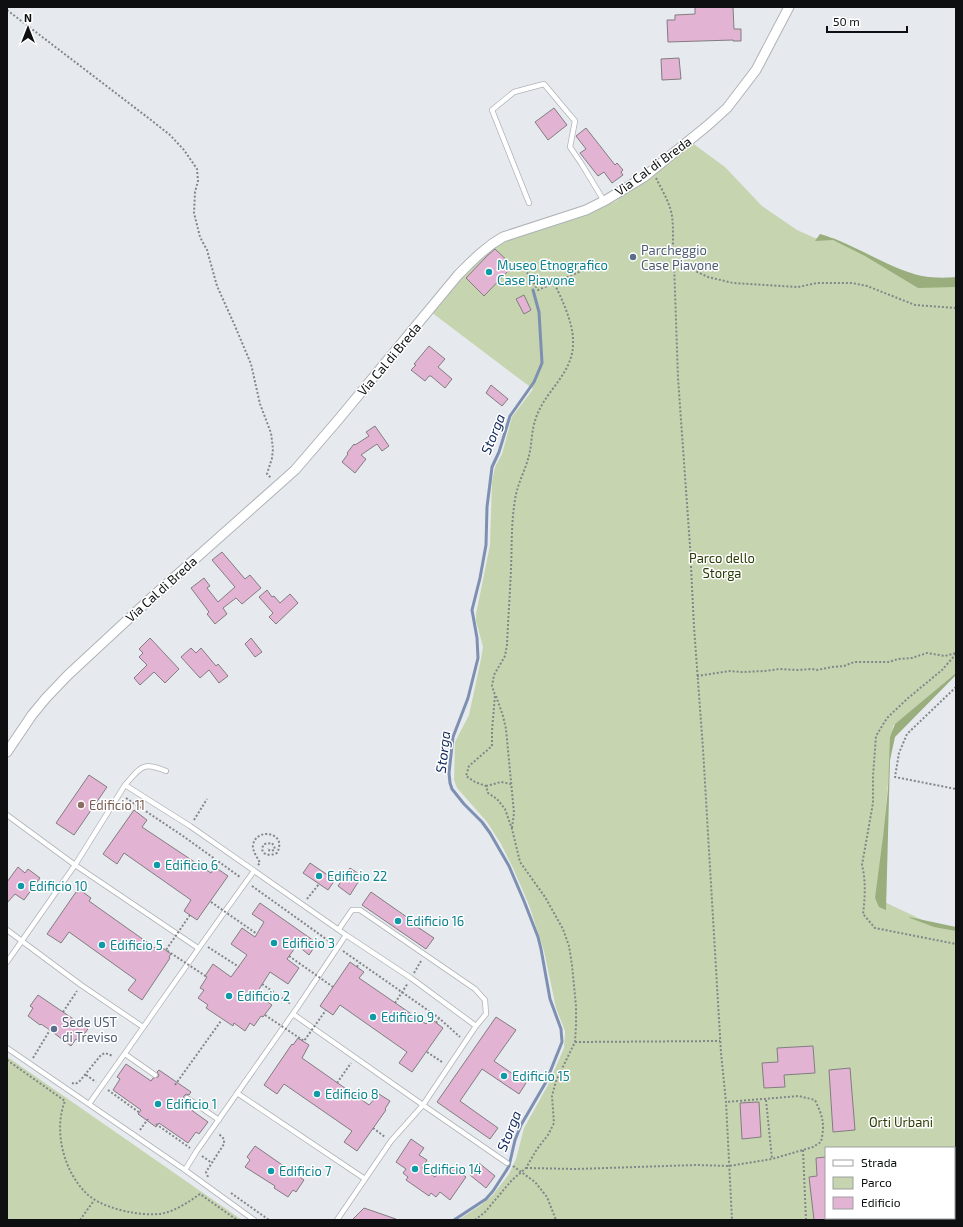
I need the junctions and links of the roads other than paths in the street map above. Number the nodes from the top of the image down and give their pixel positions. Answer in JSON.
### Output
{"nodes":[{"id":1,"x":789,"y":7,"type":"edge"},
{"id":2,"x":604,"y":201,"type":"junction"},
{"id":3,"x":529,"y":203,"type":"dead end"},
{"id":4,"x":7,"y":752,"type":"edge"},
{"id":5,"x":166,"y":771,"type":"dead end"},
{"id":6,"x":126,"y":785,"type":"junction"},
{"id":7,"x":7,"y":815,"type":"edge"},
{"id":8,"x":75,"y":865,"type":"junction"},
{"id":9,"x":254,"y":871,"type":"junction"},
{"id":10,"x":339,"y":929,"type":"junction"},
{"id":11,"x":7,"y":930,"type":"edge"},
{"id":12,"x":346,"y":935,"type":"junction"},
{"id":13,"x":21,"y":942,"type":"junction"},
{"id":14,"x":198,"y":948,"type":"junction"},
{"id":15,"x":7,"y":962,"type":"edge"},
{"id":16,"x":293,"y":1014,"type":"junction"},
{"id":17,"x":476,"y":1026,"type":"junction"},
{"id":18,"x":144,"y":1027,"type":"junction"},
{"id":19,"x":7,"y":1048,"type":"edge"},
{"id":20,"x":125,"y":1054,"type":"junction"},
{"id":21,"x":155,"y":1075,"type":"dead end"},
{"id":22,"x":237,"y":1093,"type":"junction"},
{"id":23,"x":187,"y":1098,"type":"dead end"},
{"id":24,"x":89,"y":1104,"type":"junction"},
{"id":25,"x":422,"y":1105,"type":"junction"},
{"id":26,"x":219,"y":1120,"type":"junction"},
{"id":27,"x":507,"y":1163,"type":"dead end"},
{"id":28,"x":185,"y":1170,"type":"junction"},
{"id":29,"x":364,"y":1179,"type":"junction"},
{"id":30,"x":254,"y":1220,"type":"edge"},
{"id":31,"x":337,"y":1220,"type":"edge"}],
"edges":[{"from":1,"to":2,"type":"street","name":"Via Cal di Breda"},
{"from":2,"to":3,"type":"lane"},
{"from":2,"to":4,"type":"street","name":"Via Cal di Breda"},
{"from":5,"to":6,"type":"lane"},
{"from":6,"to":8,"type":"lane"},
{"from":6,"to":9,"type":"lane"},
{"from":7,"to":8,"type":"lane"},
{"from":8,"to":13,"type":"lane"},
{"from":8,"to":14,"type":"lane"},
{"from":9,"to":10,"type":"lane"},
{"from":9,"to":14,"type":"lane"},
{"from":10,"to":12,"type":"lane"},
{"from":10,"to":17,"type":"lane"},
{"from":11,"to":13,"type":"lane"},
{"from":12,"to":16,"type":"lane"},
{"from":12,"to":17,"type":"lane"},
{"from":13,"to":15,"type":"lane"},
{"from":13,"to":18,"type":"lane"},
{"from":14,"to":18,"type":"lane"},
{"from":16,"to":22,"type":"lane"},
{"from":16,"to":25,"type":"lane"},
{"from":17,"to":25,"type":"lane"},
{"from":18,"to":20,"type":"lane"},
{"from":19,"to":24,"type":"lane"},
{"from":20,"to":21,"type":"lane"},
{"from":20,"to":24,"type":"lane"},
{"from":22,"to":26,"type":"lane"},
{"from":22,"to":29,"type":"lane"},
{"from":23,"to":26,"type":"lane"},
{"from":24,"to":28,"type":"lane"},
{"from":25,"to":27,"type":"lane"},
{"from":25,"to":29,"type":"lane"},
{"from":26,"to":28,"type":"lane"},
{"from":28,"to":30,"type":"lane"},
{"from":29,"to":31,"type":"lane"}]}
